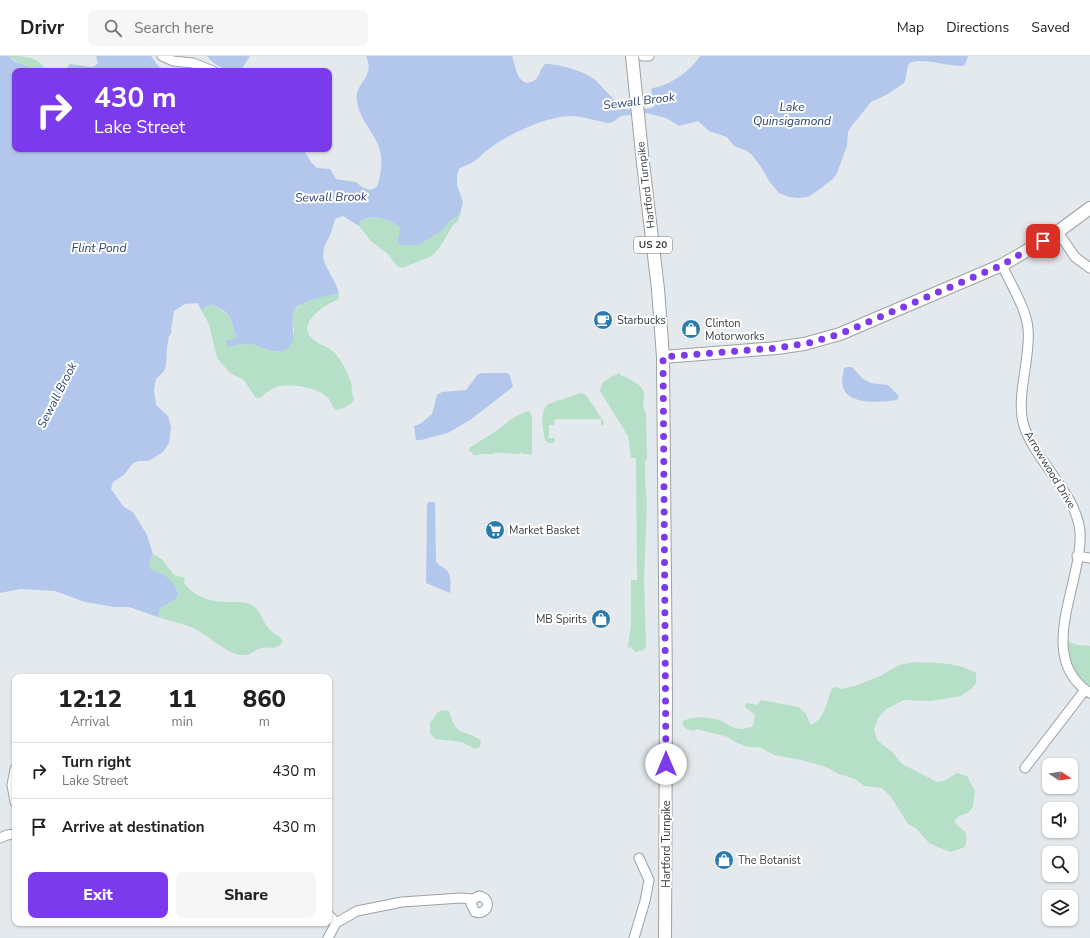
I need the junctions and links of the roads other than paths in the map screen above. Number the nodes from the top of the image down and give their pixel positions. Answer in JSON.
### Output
{"nodes":[{"id":1,"x":162,"y":56,"type":"edge"},
{"id":2,"x":632,"y":56,"type":"edge"},
{"id":3,"x":643,"y":56,"type":"edge"},
{"id":4,"x":649,"y":56,"type":"edge"},
{"id":5,"x":206,"y":68,"type":"edge"},
{"id":6,"x":1090,"y":208,"type":"edge"},
{"id":7,"x":1058,"y":232,"type":"junction"},
{"id":8,"x":1002,"y":265,"type":"junction"},
{"id":9,"x":1090,"y":268,"type":"edge"},
{"id":10,"x":663,"y":357,"type":"junction"},
{"id":11,"x":1077,"y":556,"type":"junction"},
{"id":12,"x":1090,"y":558,"type":"edge"},
{"id":13,"x":1087,"y":691,"type":"edge"},
{"id":14,"x":1025,"y":768,"type":"dead end"},
{"id":15,"x":12,"y":835,"type":"edge"},
{"id":16,"x":0,"y":838,"type":"edge"},
{"id":17,"x":639,"y":858,"type":"dead end"},
{"id":18,"x":473,"y":899,"type":"dead end"},
{"id":19,"x":332,"y":918,"type":"edge"},
{"id":20,"x":336,"y":923,"type":"junction"},
{"id":21,"x":328,"y":938,"type":"edge"},
{"id":22,"x":634,"y":938,"type":"edge"},
{"id":23,"x":665,"y":938,"type":"edge"}],
"edges":[{"from":1,"to":5,"type":"street"},
{"from":2,"to":10,"type":"main road","name":"Hartford Turnpike","number":"US 20"},
{"from":3,"to":4,"type":"street"},
{"from":6,"to":7,"type":"main road"},
{"from":7,"to":8,"type":"main road"},
{"from":7,"to":9,"type":"street"},
{"from":8,"to":10,"type":"main road"},
{"from":8,"to":11,"type":"street","name":"Arrowwood Drive"},
{"from":10,"to":23,"type":"main road","name":"Hartford Turnpike","number":"US 20"},
{"from":11,"to":12,"type":"street"},
{"from":11,"to":13,"type":"street","name":"Arrowwood Drive"},
{"from":13,"to":14,"type":"street"},
{"from":15,"to":16,"type":"street"},
{"from":17,"to":22,"type":"street"},
{"from":18,"to":20,"type":"street"},
{"from":19,"to":20,"type":"street"},
{"from":20,"to":21,"type":"street"}]}
